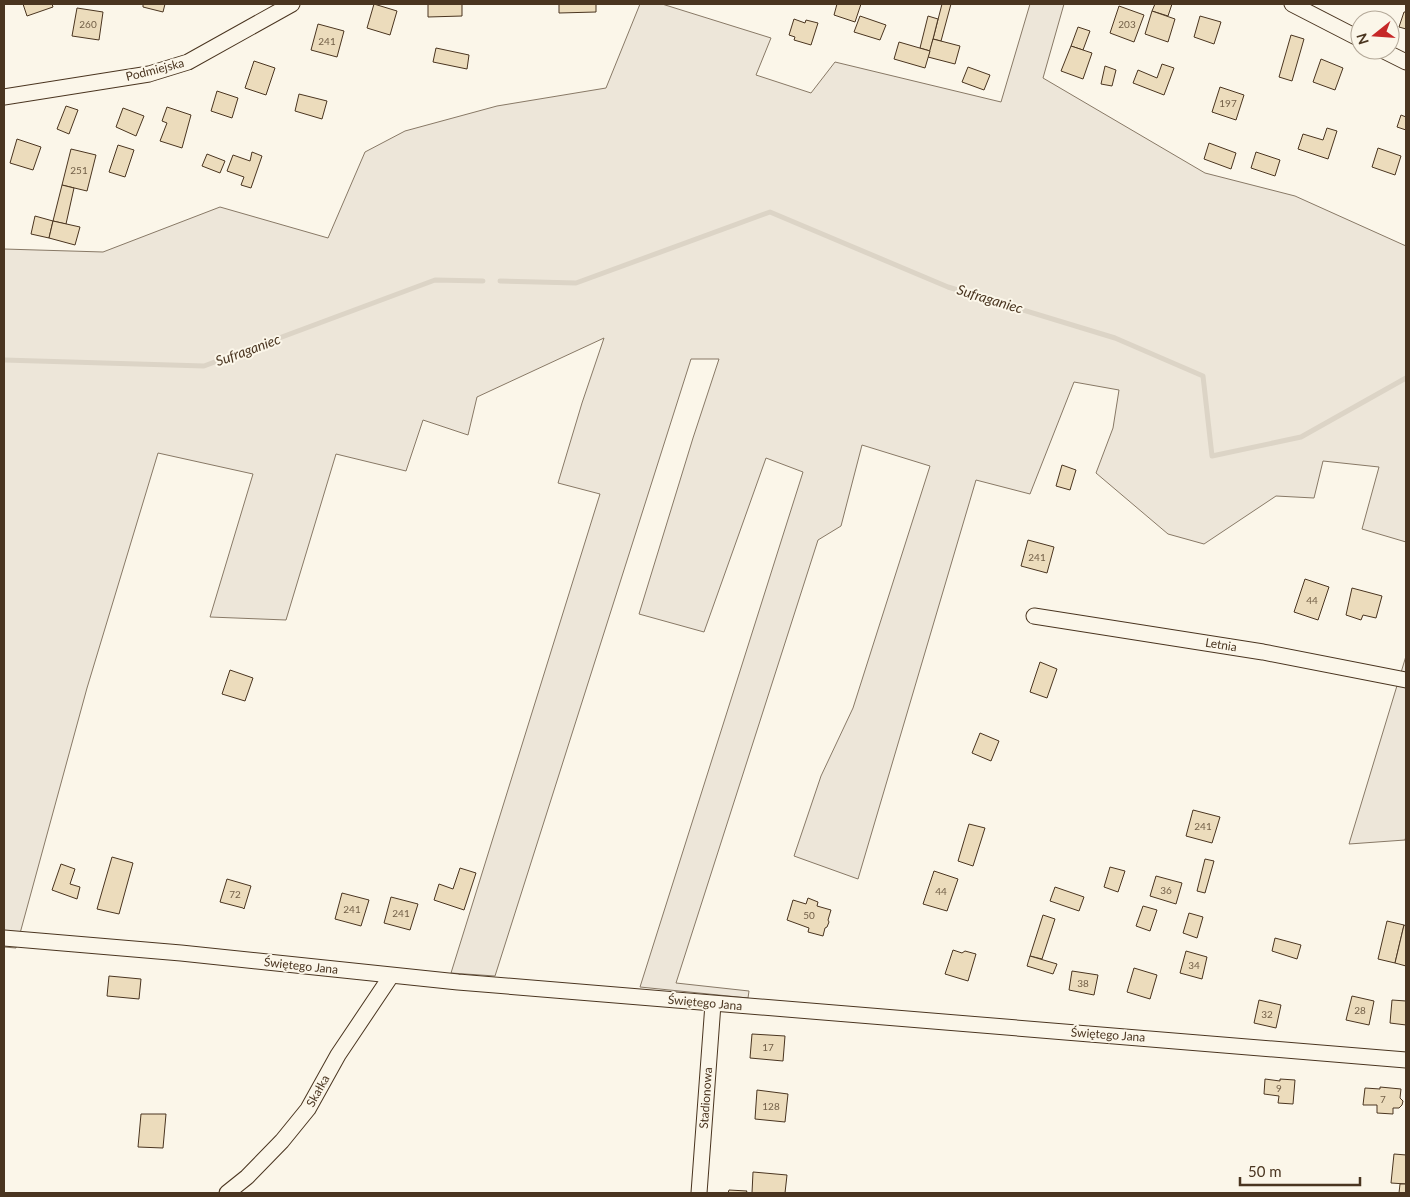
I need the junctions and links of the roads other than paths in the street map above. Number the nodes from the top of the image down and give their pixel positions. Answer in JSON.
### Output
{"nodes":[{"id":1,"x":292,"y":4,"type":"edge"},
{"id":2,"x":1292,"y":4,"type":"edge"},
{"id":3,"x":1350,"y":34,"type":"edge"},
{"id":4,"x":4,"y":97,"type":"edge"},
{"id":5,"x":1034,"y":616,"type":"dead end"},
{"id":6,"x":1406,"y":680,"type":"edge"},
{"id":7,"x":4,"y":938,"type":"edge"},
{"id":8,"x":391,"y":976,"type":"junction"},
{"id":9,"x":713,"y":1004,"type":"junction"},
{"id":10,"x":1406,"y":1060,"type":"edge"},
{"id":11,"x":227,"y":1193,"type":"edge"},
{"id":12,"x":699,"y":1193,"type":"edge"}],
"edges":[{"from":1,"to":4,"type":"street","name":"Podmiejska"},
{"from":2,"to":3,"type":"street"},
{"from":5,"to":6,"type":"street","name":"Letnia"},
{"from":7,"to":8,"type":"street","name":"Świętego Jana"},
{"from":8,"to":9,"type":"street","name":"Świętego Jana"},
{"from":8,"to":11,"type":"street","name":"Skałka"},
{"from":9,"to":10,"type":"street","name":"Świętego Jana"},
{"from":9,"to":12,"type":"street","name":"Stadionowa"}]}
